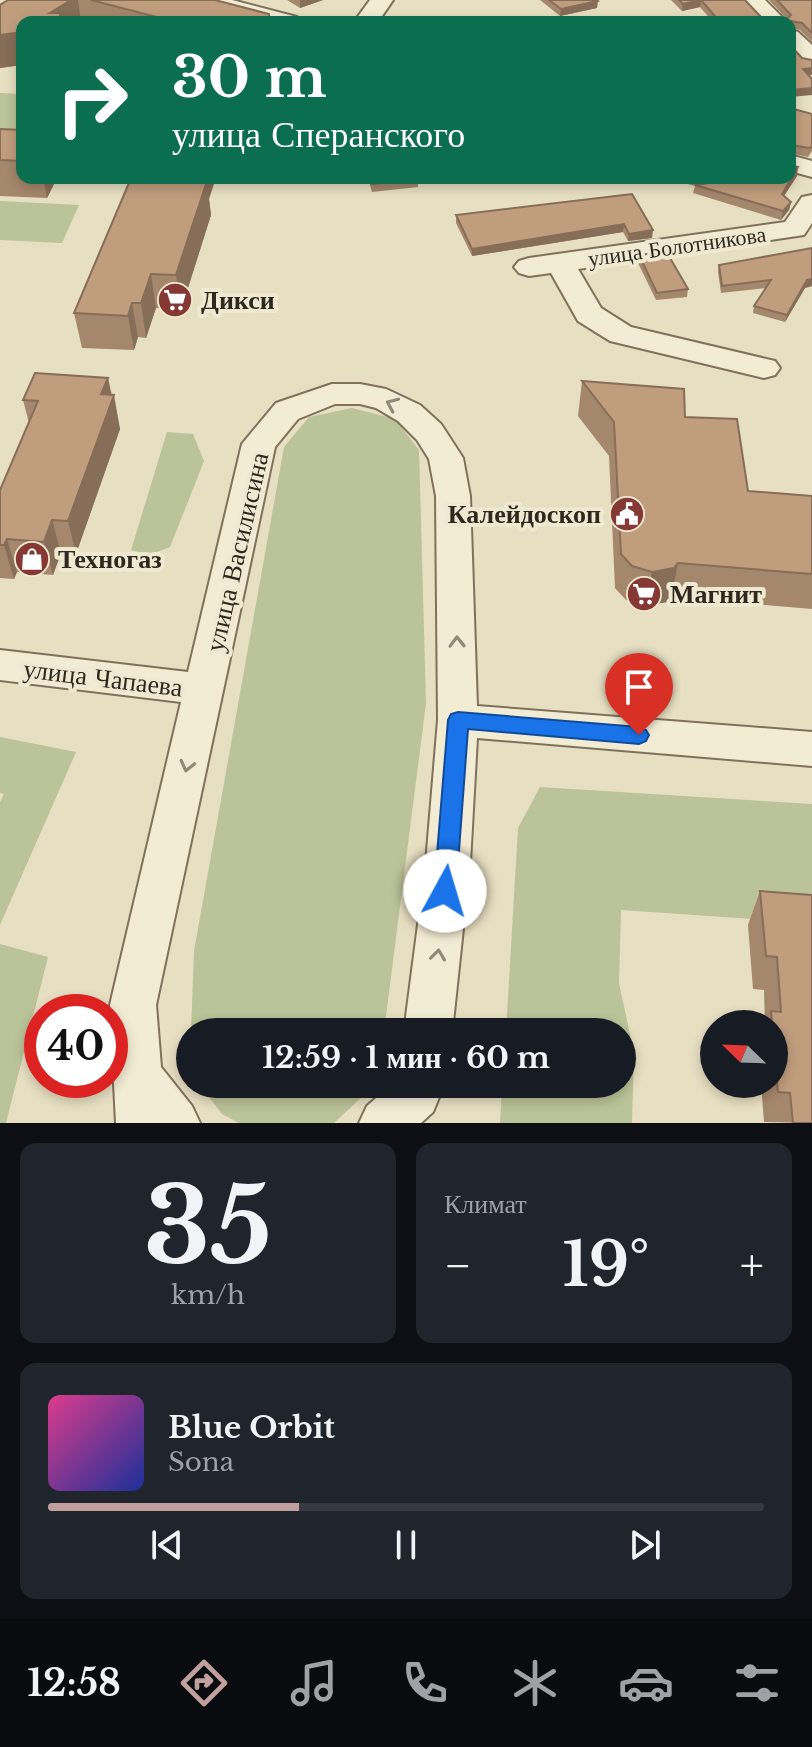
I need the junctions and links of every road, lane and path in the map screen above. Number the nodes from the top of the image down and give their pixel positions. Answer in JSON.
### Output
{"nodes":[{"id":1,"x":205,"y":0,"type":"edge"},
{"id":2,"x":752,"y":0,"type":"edge"},
{"id":3,"x":266,"y":16,"type":"edge"},
{"id":4,"x":769,"y":16,"type":"edge"},
{"id":5,"x":796,"y":43,"type":"edge"},
{"id":6,"x":812,"y":58,"type":"edge"},
{"id":7,"x":812,"y":203,"type":"edge"},
{"id":8,"x":560,"y":263,"type":"junction"},
{"id":9,"x":529,"y":267,"type":"dead end"},
{"id":10,"x":764,"y":368,"type":"dead end"},
{"id":11,"x":0,"y":665,"type":"edge"},
{"id":12,"x":206,"y":690,"type":"junction"},
{"id":13,"x":458,"y":720,"type":"junction"},
{"id":14,"x":812,"y":749,"type":"edge"},
{"id":15,"x":430,"y":1018,"type":"edge"},
{"id":16,"x":136,"y":1073,"type":"junction"},
{"id":17,"x":141,"y":1123,"type":"edge"},
{"id":18,"x":175,"y":1123,"type":"edge"}],
"edges":[{"from":1,"to":3,"type":"street"},
{"from":2,"to":4,"type":"street"},
{"from":5,"to":6,"type":"street"},
{"from":7,"to":8,"type":"street","name":"улица Болотникова"},
{"from":8,"to":9,"type":"street","name":"улица Болотникова"},
{"from":8,"to":10,"type":"street"},
{"from":11,"to":12,"type":"street","name":"улица Чапаева"},
{"from":13,"to":12,"type":"street","name":"улица Василисина","one_way":true},
{"from":12,"to":16,"type":"street","name":"улица Василисина","one_way":true},
{"from":13,"to":14,"type":"street"},
{"from":15,"to":13,"type":"street","name":"улица Василисина","one_way":true},
{"from":16,"to":17,"type":"street","name":"улица Василисина"},
{"from":16,"to":18,"type":"street"}]}
